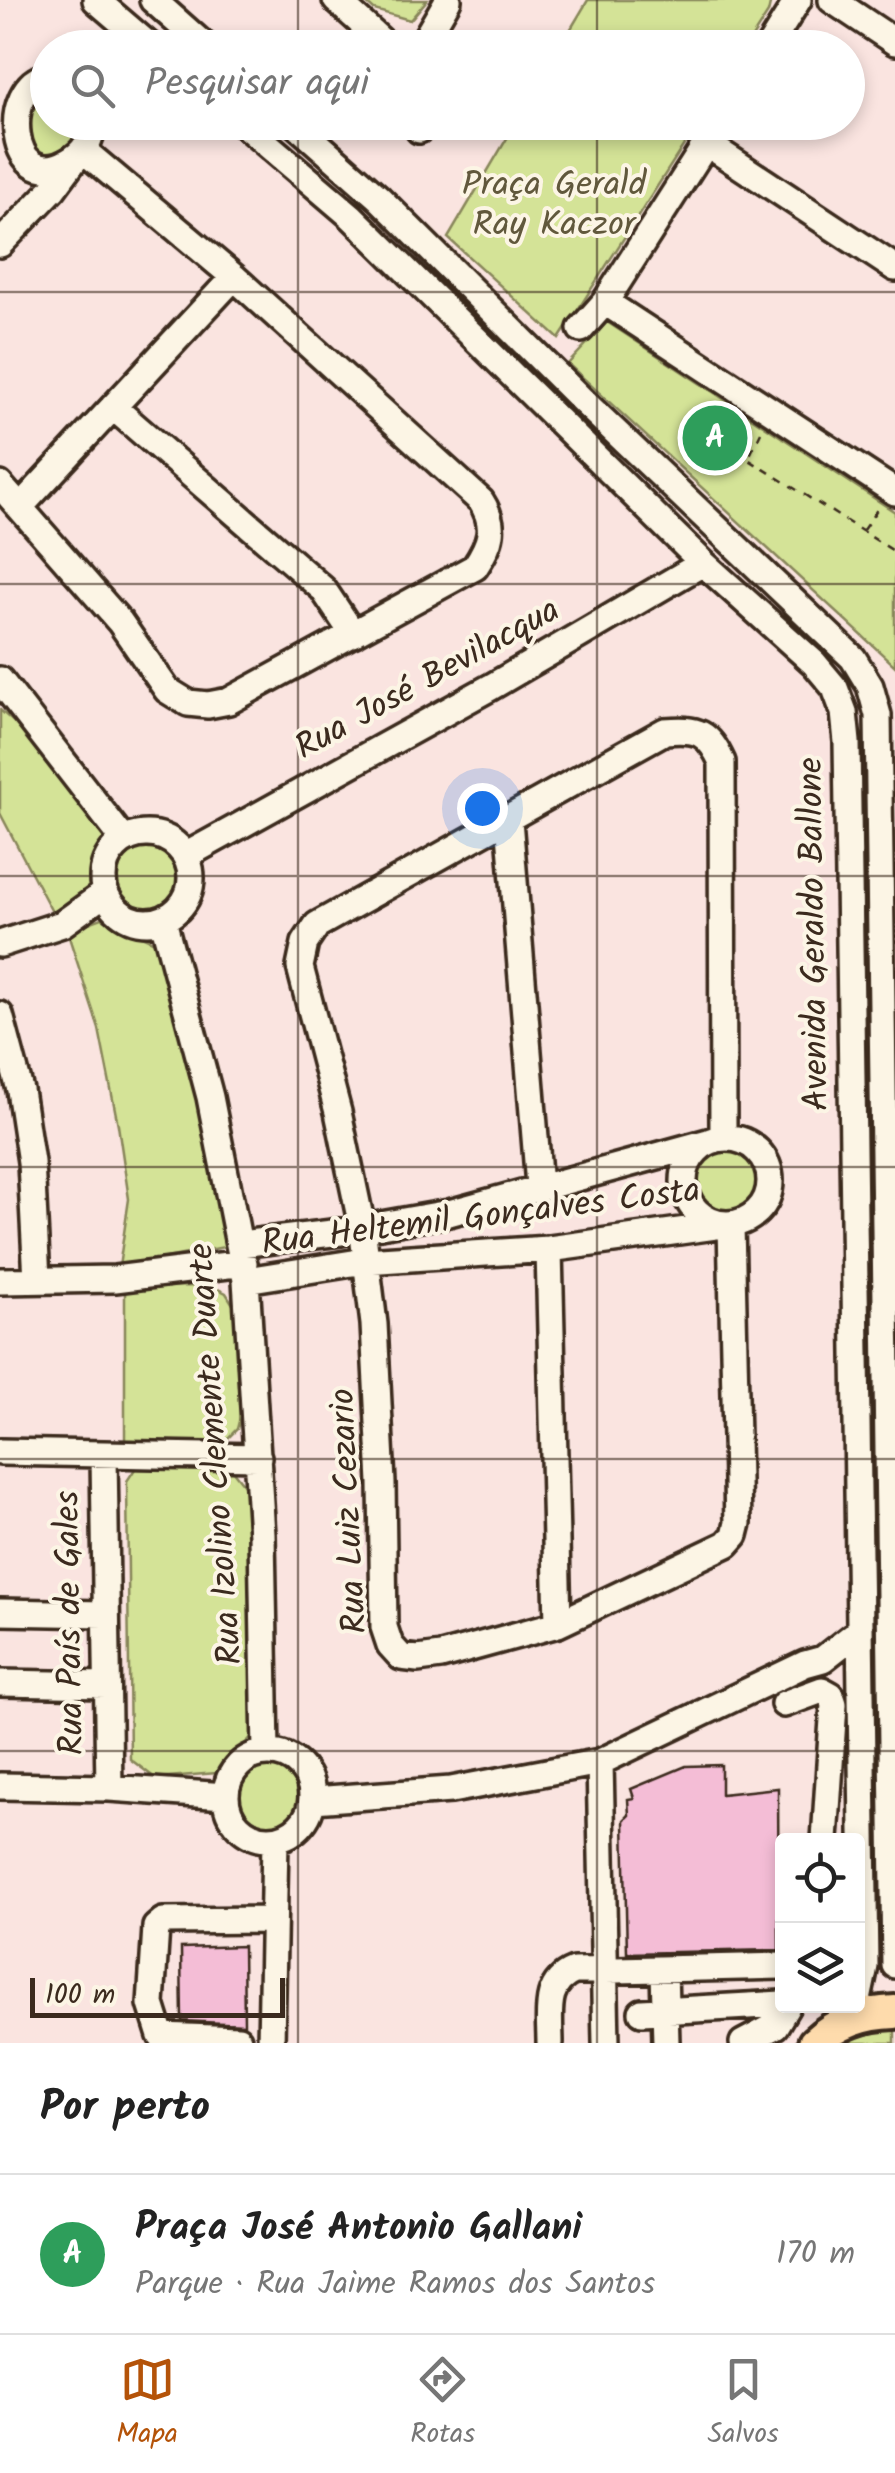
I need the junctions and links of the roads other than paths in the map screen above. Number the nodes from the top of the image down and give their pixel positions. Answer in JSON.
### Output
{"nodes":[{"id":1,"x":96,"y":0,"type":"edge"},
{"id":2,"x":153,"y":0,"type":"edge"},
{"id":3,"x":336,"y":0,"type":"edge"},
{"id":4,"x":448,"y":0,"type":"edge"},
{"id":5,"x":798,"y":0,"type":"edge"},
{"id":6,"x":832,"y":0,"type":"edge"},
{"id":7,"x":131,"y":30,"type":"edge"},
{"id":8,"x":187,"y":30,"type":"edge"},
{"id":9,"x":369,"y":30,"type":"edge"},
{"id":10,"x":430,"y":30,"type":"edge"},
{"id":11,"x":779,"y":30,"type":"edge"},
{"id":12,"x":895,"y":42,"type":"edge"},
{"id":13,"x":6,"y":86,"type":"edge"},
{"id":14,"x":1,"y":117,"type":"edge"},
{"id":15,"x":89,"y":140,"type":"edge"},
{"id":16,"x":261,"y":140,"type":"edge"},
{"id":17,"x":313,"y":140,"type":"edge"},
{"id":18,"x":709,"y":140,"type":"edge"},
{"id":19,"x":722,"y":140,"type":"edge"},
{"id":20,"x":80,"y":154,"type":"junction"},
{"id":21,"x":0,"y":244,"type":"edge"},
{"id":22,"x":895,"y":268,"type":"edge"},
{"id":23,"x":234,"y":276,"type":"junction"},
{"id":24,"x":606,"y":302,"type":"junction"},
{"id":25,"x":581,"y":330,"type":"dead end"},
{"id":26,"x":113,"y":406,"type":"junction"},
{"id":27,"x":0,"y":486,"type":"edge"},
{"id":28,"x":892,"y":490,"type":"edge"},
{"id":29,"x":20,"y":507,"type":"junction"},
{"id":30,"x":703,"y":562,"type":"junction"},
{"id":31,"x":353,"y":634,"type":"junction"},
{"id":32,"x":0,"y":680,"type":"edge"},
{"id":33,"x":510,"y":820,"type":"junction"},
{"id":34,"x":124,"y":840,"type":"junction"},
{"id":35,"x":186,"y":856,"type":"junction"},
{"id":36,"x":105,"y":893,"type":"junction"},
{"id":37,"x":163,"y":920,"type":"junction"},
{"id":38,"x":0,"y":944,"type":"edge"},
{"id":39,"x":0,"y":1015,"type":"edge"},
{"id":40,"x":716,"y":1140,"type":"junction"},
{"id":41,"x":539,"y":1186,"type":"junction"},
{"id":42,"x":890,"y":1221,"type":"edge"},
{"id":43,"x":727,"y":1225,"type":"junction"},
{"id":44,"x":362,"y":1227,"type":"junction"},
{"id":45,"x":550,"y":1249,"type":"junction"},
{"id":46,"x":366,"y":1261,"type":"junction"},
{"id":47,"x":243,"y":1262,"type":"junction"},
{"id":48,"x":36,"y":1280,"type":"junction"},
{"id":49,"x":0,"y":1281,"type":"edge"},
{"id":50,"x":0,"y":1452,"type":"edge"},
{"id":51,"x":104,"y":1456,"type":"junction"},
{"id":52,"x":258,"y":1457,"type":"junction"},
{"id":53,"x":893,"y":1557,"type":"edge"},
{"id":54,"x":0,"y":1612,"type":"edge"},
{"id":55,"x":104,"y":1614,"type":"junction"},
{"id":56,"x":558,"y":1624,"type":"junction"},
{"id":57,"x":860,"y":1630,"type":"junction"},
{"id":58,"x":893,"y":1640,"type":"edge"},
{"id":59,"x":824,"y":1658,"type":"junction"},
{"id":60,"x":860,"y":1676,"type":"junction"},
{"id":61,"x":0,"y":1682,"type":"edge"},
{"id":62,"x":106,"y":1684,"type":"junction"},
{"id":63,"x":784,"y":1704,"type":"dead end"},
{"id":64,"x":266,"y":1753,"type":"junction"},
{"id":65,"x":600,"y":1762,"type":"junction"},
{"id":66,"x":0,"y":1786,"type":"edge"},
{"id":67,"x":109,"y":1788,"type":"junction"},
{"id":68,"x":226,"y":1796,"type":"junction"},
{"id":69,"x":313,"y":1800,"type":"junction"},
{"id":70,"x":825,"y":1833,"type":"edge"},
{"id":71,"x":275,"y":1840,"type":"junction"},
{"id":72,"x":273,"y":1920,"type":"junction"},
{"id":73,"x":864,"y":1923,"type":"edge"},
{"id":74,"x":775,"y":1966,"type":"edge"},
{"id":75,"x":895,"y":1966,"type":"edge"},
{"id":76,"x":664,"y":1970,"type":"junction"},
{"id":77,"x":603,"y":1972,"type":"junction"},
{"id":78,"x":775,"y":2005,"type":"edge"},
{"id":79,"x":865,"y":2009,"type":"edge"},
{"id":80,"x":653,"y":2011,"type":"junction"},
{"id":81,"x":895,"y":2012,"type":"edge"},
{"id":82,"x":781,"y":2013,"type":"edge"},
{"id":83,"x":849,"y":2013,"type":"edge"},
{"id":84,"x":238,"y":2039,"type":"dead end"},
{"id":85,"x":270,"y":2043,"type":"edge"},
{"id":86,"x":550,"y":2043,"type":"edge"},
{"id":87,"x":606,"y":2043,"type":"edge"},
{"id":88,"x":666,"y":2043,"type":"edge"},
{"id":89,"x":743,"y":2043,"type":"edge"},
{"id":90,"x":814,"y":2043,"type":"edge"}],
"edges":[{"from":1,"to":7,"type":"street"},
{"from":2,"to":8,"type":"street"},
{"from":3,"to":9,"type":"street"},
{"from":4,"to":10,"type":"street"},
{"from":5,"to":11,"type":"street"},
{"from":6,"to":12,"type":"street"},
{"from":13,"to":14,"type":"street"},
{"from":14,"to":20,"type":"street"},
{"from":15,"to":20,"type":"street"},
{"from":16,"to":30,"type":"street","name":"Avenida Geraldo Ballone"},
{"from":17,"to":42,"type":"street","name":"Avenida Geraldo Ballone"},
{"from":18,"to":24,"type":"street"},
{"from":19,"to":22,"type":"street"},
{"from":20,"to":21,"type":"street"},
{"from":20,"to":23,"type":"street"},
{"from":23,"to":26,"type":"street"},
{"from":23,"to":31,"type":"street"},
{"from":24,"to":25,"type":"street"},
{"from":24,"to":28,"type":"street"},
{"from":26,"to":29,"type":"street"},
{"from":26,"to":31,"type":"street"},
{"from":27,"to":29,"type":"street"},
{"from":29,"to":31,"type":"street"},
{"from":30,"to":35,"type":"street","name":"Rua José Bevilacqua"},
{"from":30,"to":57,"type":"street","name":"Avenida Geraldo Ballone"},
{"from":32,"to":34,"type":"street"},
{"from":33,"to":40,"type":"street","name":"Rua Luiz Cezario"},
{"from":33,"to":41,"type":"street"},
{"from":33,"to":44,"type":"street","name":"Rua Luiz Cezario"},
{"from":34,"to":35,"type":"street"},
{"from":34,"to":36,"type":"street"},
{"from":35,"to":37,"type":"street"},
{"from":36,"to":37,"type":"street"},
{"from":36,"to":38,"type":"street"},
{"from":37,"to":47,"type":"street","name":"Rua Izolino Clemente Duarte"},
{"from":39,"to":48,"type":"street"},
{"from":40,"to":41,"type":"street","name":"Rua Heltemil Gonçalves Costa"},
{"from":40,"to":43,"type":"street"},
{"from":40,"to":43,"type":"street"},
{"from":41,"to":44,"type":"street","name":"Rua Heltemil Gonçalves Costa"},
{"from":42,"to":53,"type":"street","name":"Avenida Geraldo Ballone"},
{"from":43,"to":45,"type":"street","name":"Rua Heltemil Gonçalves Costa"},
{"from":43,"to":56,"type":"street","name":"Rua Luiz Cezario"},
{"from":44,"to":46,"type":"street","name":"Rua Luiz Cezario"},
{"from":44,"to":47,"type":"street","name":"Rua Heltemil Gonçalves Costa"},
{"from":45,"to":46,"type":"street","name":"Rua Heltemil Gonçalves Costa"},
{"from":45,"to":56,"type":"street"},
{"from":46,"to":47,"type":"street","name":"Rua Heltemil Gonçalves Costa"},
{"from":46,"to":56,"type":"street","name":"Rua Luiz Cezario"},
{"from":47,"to":48,"type":"street"},
{"from":47,"to":52,"type":"street","name":"Rua Izolino Clemente Duarte"},
{"from":48,"to":49,"type":"street"},
{"from":50,"to":51,"type":"street"},
{"from":51,"to":52,"type":"street"},
{"from":51,"to":55,"type":"street","name":"Rua País de Gales"},
{"from":52,"to":64,"type":"street","name":"Rua Izolino Clemente Duarte"},
{"from":53,"to":58,"type":"street","name":"Avenida Geraldo Ballone"},
{"from":54,"to":55,"type":"street"},
{"from":55,"to":62,"type":"street","name":"Rua País de Gales"},
{"from":57,"to":59,"type":"street"},
{"from":57,"to":60,"type":"street","name":"Avenida Geraldo Ballone"},
{"from":58,"to":75,"type":"street","name":"Avenida Geraldo Ballone"},
{"from":59,"to":60,"type":"street"},
{"from":59,"to":65,"type":"street"},
{"from":60,"to":73,"type":"street","name":"Avenida Geraldo Ballone"},
{"from":61,"to":62,"type":"street"},
{"from":62,"to":67,"type":"street","name":"Rua País de Gales"},
{"from":63,"to":70,"type":"street"},
{"from":64,"to":68,"type":"street"},
{"from":64,"to":69,"type":"street"},
{"from":65,"to":69,"type":"street"},
{"from":65,"to":77,"type":"street"},
{"from":66,"to":67,"type":"street"},
{"from":67,"to":68,"type":"street"},
{"from":68,"to":71,"type":"street"},
{"from":69,"to":71,"type":"street"},
{"from":71,"to":72,"type":"street"},
{"from":72,"to":84,"type":"street"},
{"from":72,"to":85,"type":"street"},
{"from":74,"to":76,"type":"street"},
{"from":76,"to":77,"type":"street"},
{"from":76,"to":80,"type":"street"},
{"from":77,"to":86,"type":"street"},
{"from":77,"to":87,"type":"street"},
{"from":78,"to":80,"type":"street"},
{"from":79,"to":81,"type":"main road"},
{"from":80,"to":88,"type":"street"},
{"from":82,"to":89,"type":"street"},
{"from":83,"to":90,"type":"main road"}]}
